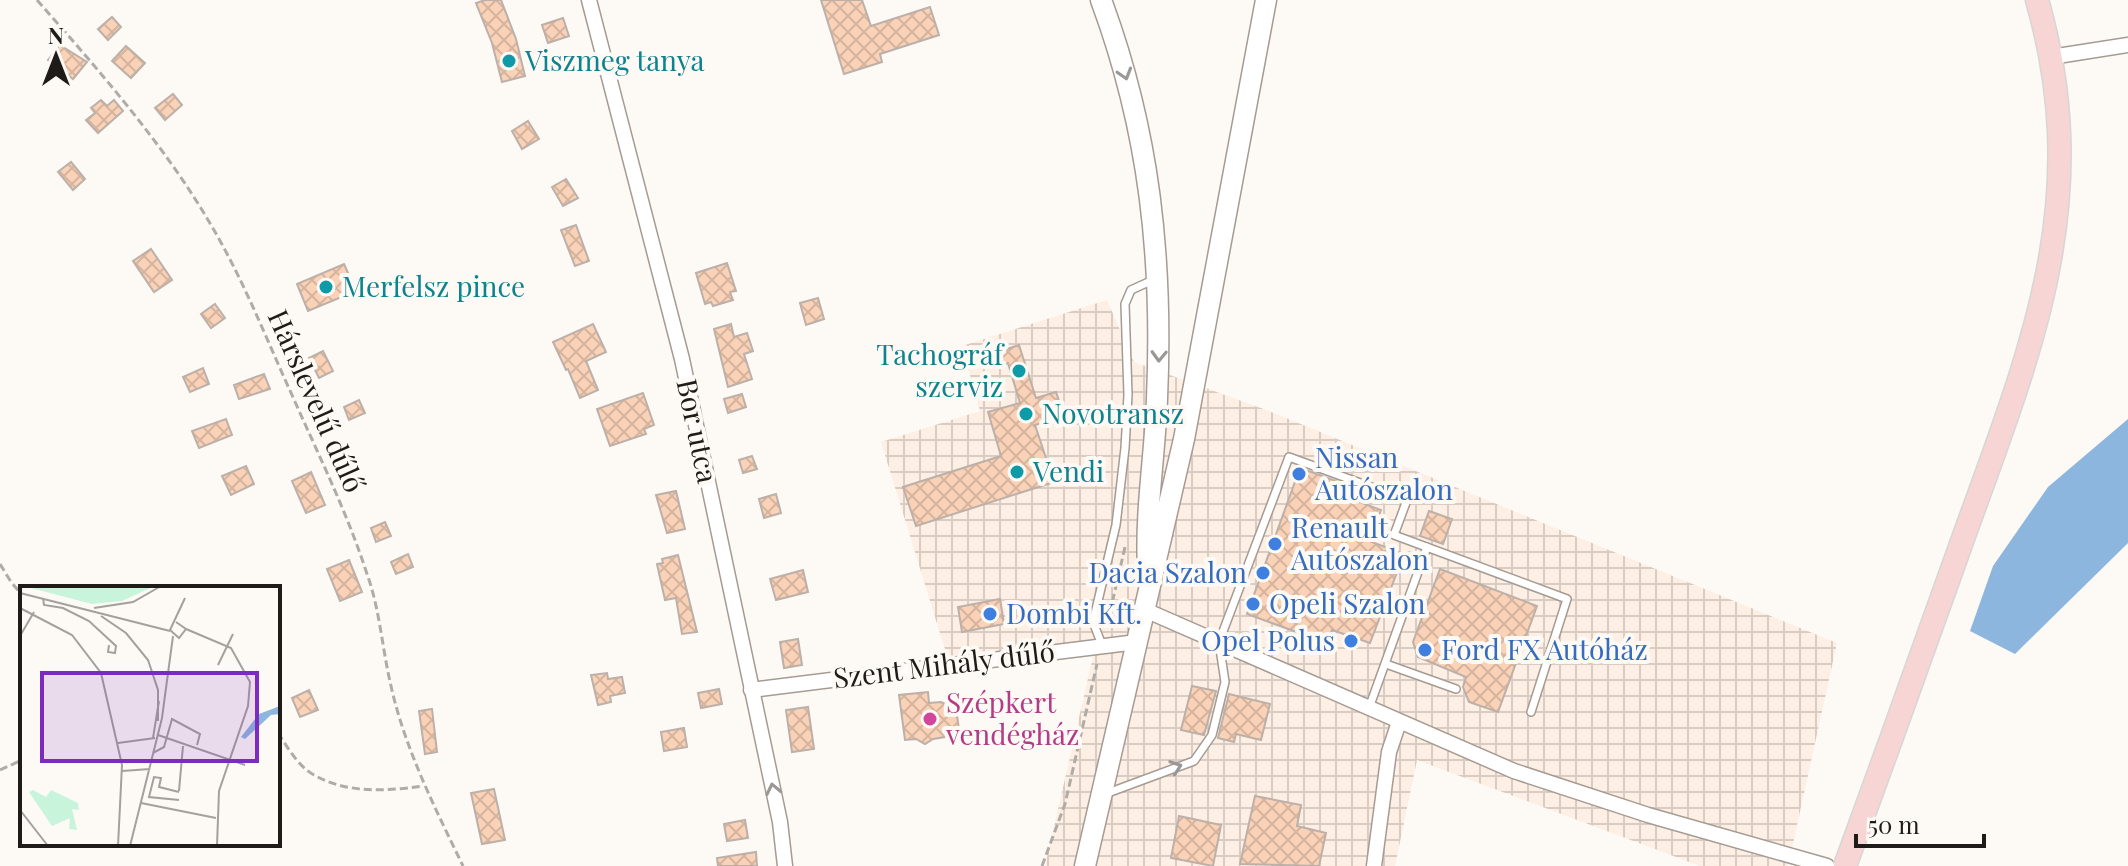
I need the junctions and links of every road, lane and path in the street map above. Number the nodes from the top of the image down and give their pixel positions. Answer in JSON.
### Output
{"nodes":[{"id":1,"x":37,"y":0,"type":"edge"},
{"id":2,"x":589,"y":0,"type":"edge"},
{"id":3,"x":1101,"y":0,"type":"edge"},
{"id":4,"x":1266,"y":0,"type":"edge"},
{"id":5,"x":2037,"y":0,"type":"edge"},
{"id":6,"x":2128,"y":45,"type":"edge"},
{"id":7,"x":2051,"y":57,"type":"junction"},
{"id":8,"x":1158,"y":278,"type":"junction"},
{"id":9,"x":1427,"y":547,"type":"junction"},
{"id":10,"x":0,"y":564,"type":"edge"},
{"id":11,"x":20,"y":593,"type":"edge"},
{"id":12,"x":1147,"y":601,"type":"junction"},
{"id":13,"x":1137,"y":642,"type":"junction"},
{"id":14,"x":1219,"y":642,"type":"junction"},
{"id":15,"x":1102,"y":645,"type":"junction"},
{"id":16,"x":1386,"y":664,"type":"junction"},
{"id":17,"x":1456,"y":689,"type":"dead end"},
{"id":18,"x":751,"y":690,"type":"junction"},
{"id":19,"x":1369,"y":708,"type":"junction"},
{"id":20,"x":1531,"y":712,"type":"dead end"},
{"id":21,"x":1399,"y":722,"type":"junction"},
{"id":22,"x":280,"y":736,"type":"edge"},
{"id":23,"x":20,"y":761,"type":"edge"},
{"id":24,"x":0,"y":770,"type":"edge"},
{"id":25,"x":425,"y":786,"type":"junction"},
{"id":26,"x":1103,"y":794,"type":"junction"},
{"id":27,"x":1043,"y":858,"type":"dead end"},
{"id":28,"x":463,"y":866,"type":"edge"},
{"id":29,"x":785,"y":866,"type":"edge"},
{"id":30,"x":1042,"y":866,"type":"edge"},
{"id":31,"x":1085,"y":866,"type":"edge"},
{"id":32,"x":1374,"y":866,"type":"edge"},
{"id":33,"x":1827,"y":866,"type":"edge"},
{"id":34,"x":1845,"y":866,"type":"edge"}],
"edges":[{"from":1,"to":25,"type":"path","name":"Hárslevelű dűlő"},
{"from":2,"to":18,"type":"street","name":"Bor utca"},
{"from":3,"to":8,"type":"street","one_way":true},
{"from":4,"to":12,"type":"street"},
{"from":5,"to":7,"type":"main road"},
{"from":6,"to":7,"type":"street"},
{"from":7,"to":34,"type":"main road"},
{"from":8,"to":12,"type":"street","one_way":true},
{"from":8,"to":15,"type":"lane"},
{"from":9,"to":14,"type":"lane"},
{"from":9,"to":16,"type":"lane"},
{"from":9,"to":20,"type":"lane"},
{"from":10,"to":11,"type":"path"},
{"from":12,"to":13,"type":"street"},
{"from":12,"to":14,"type":"street"},
{"from":13,"to":15,"type":"street","name":"Szent Mihály dűlő"},
{"from":13,"to":26,"type":"street"},
{"from":14,"to":19,"type":"street"},
{"from":26,"to":14,"type":"lane","one_way":true},
{"from":15,"to":18,"type":"street","name":"Szent Mihály dűlő"},
{"from":16,"to":17,"type":"lane"},
{"from":16,"to":19,"type":"lane"},
{"from":29,"to":18,"type":"street","name":"Bor utca","one_way":true},
{"from":19,"to":21,"type":"street"},
{"from":21,"to":32,"type":"street"},
{"from":21,"to":33,"type":"street"},
{"from":22,"to":25,"type":"path"},
{"from":23,"to":24,"type":"path"},
{"from":25,"to":28,"type":"path","name":"Hárslevelű dűlő"},
{"from":26,"to":31,"type":"street"},
{"from":27,"to":30,"type":"path"}]}
